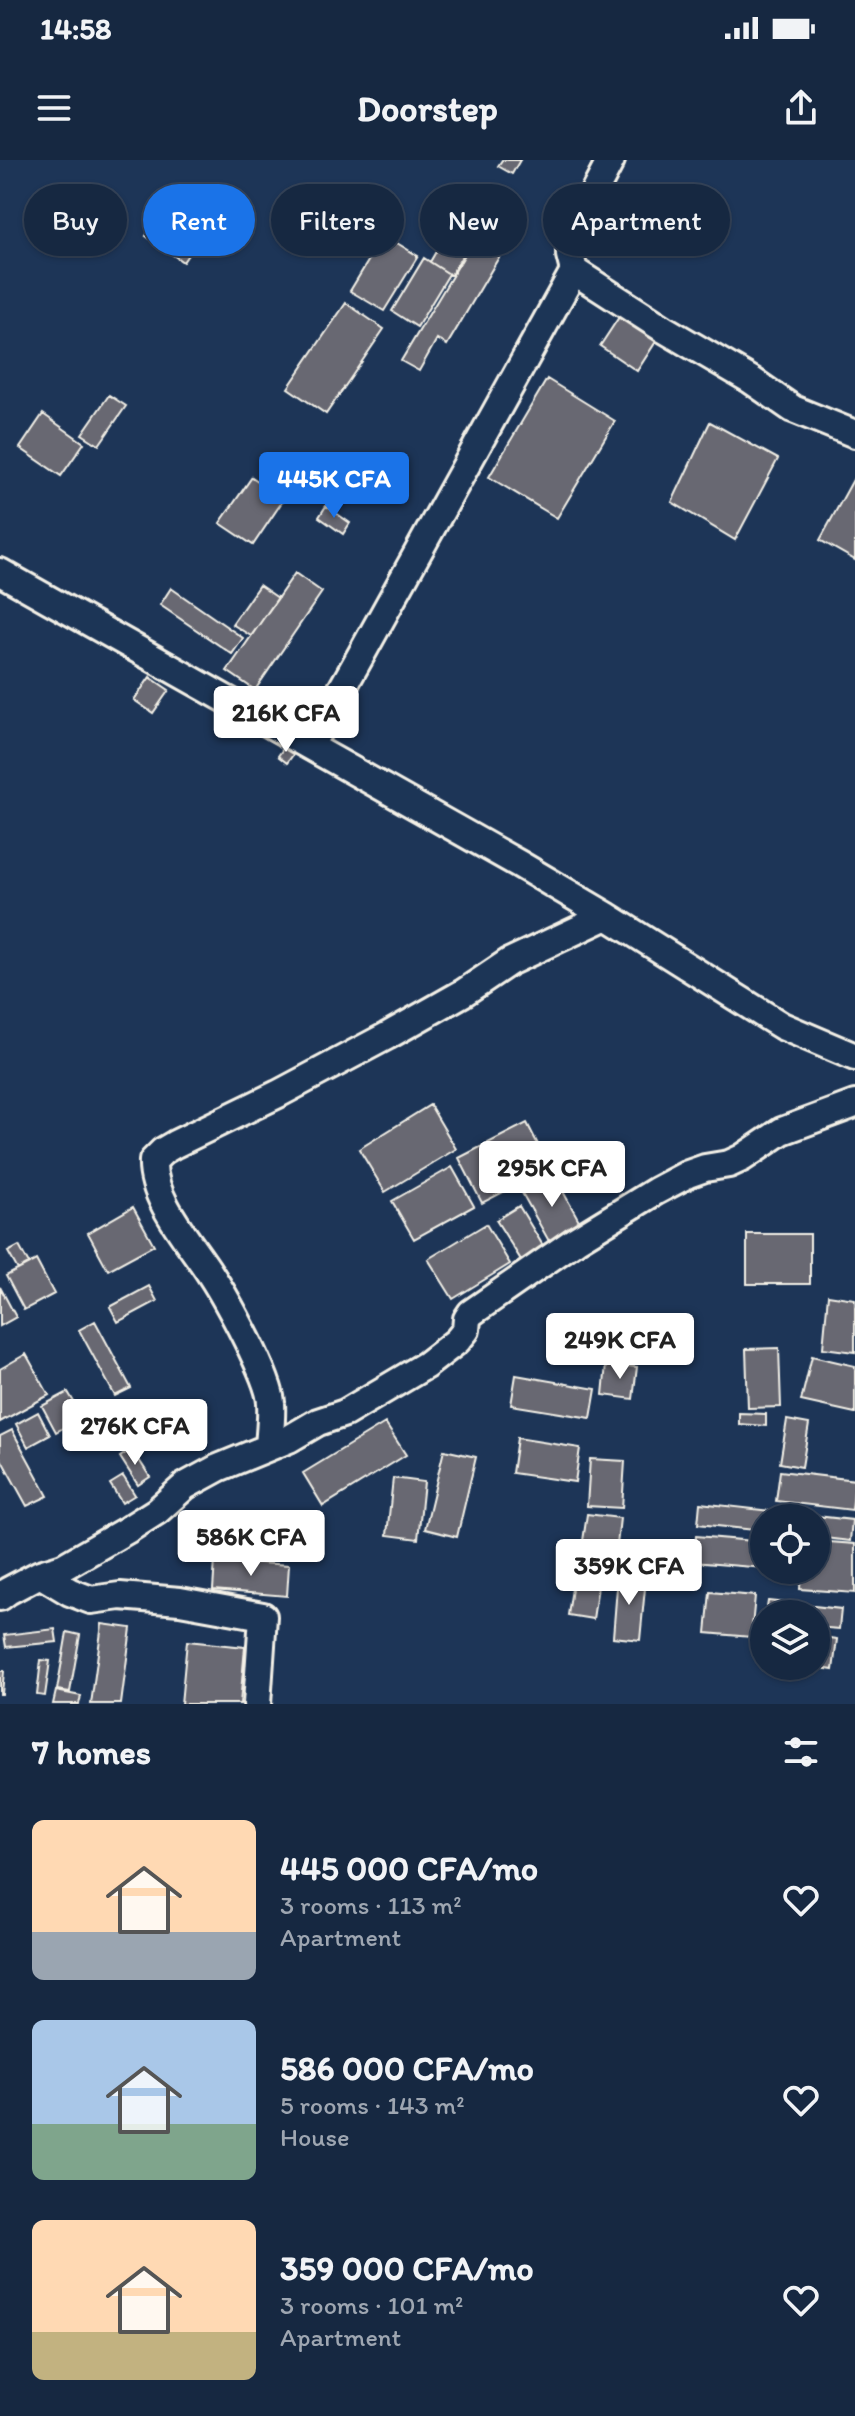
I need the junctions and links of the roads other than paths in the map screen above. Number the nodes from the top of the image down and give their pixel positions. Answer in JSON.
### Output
{"nodes":[{"id":1,"x":611,"y":160,"type":"edge"},
{"id":2,"x":574,"y":271,"type":"junction"},
{"id":3,"x":855,"y":434,"type":"edge"},
{"id":4,"x":0,"y":572,"type":"edge"},
{"id":5,"x":310,"y":745,"type":"junction"},
{"id":6,"x":607,"y":916,"type":"junction"},
{"id":7,"x":855,"y":1057,"type":"edge"},
{"id":8,"x":855,"y":1104,"type":"edge"},
{"id":9,"x":269,"y":1446,"type":"junction"},
{"id":10,"x":40,"y":1574,"type":"junction"},
{"id":11,"x":0,"y":1597,"type":"edge"},
{"id":12,"x":257,"y":1704,"type":"edge"}],
"edges":[{"from":1,"to":2,"type":"street"},
{"from":2,"to":3,"type":"street"},
{"from":2,"to":5,"type":"street"},
{"from":4,"to":5,"type":"street"},
{"from":5,"to":6,"type":"street"},
{"from":6,"to":7,"type":"street"},
{"from":6,"to":9,"type":"street"},
{"from":8,"to":9,"type":"street"},
{"from":9,"to":10,"type":"street"},
{"from":10,"to":11,"type":"street"},
{"from":10,"to":12,"type":"street"}]}
